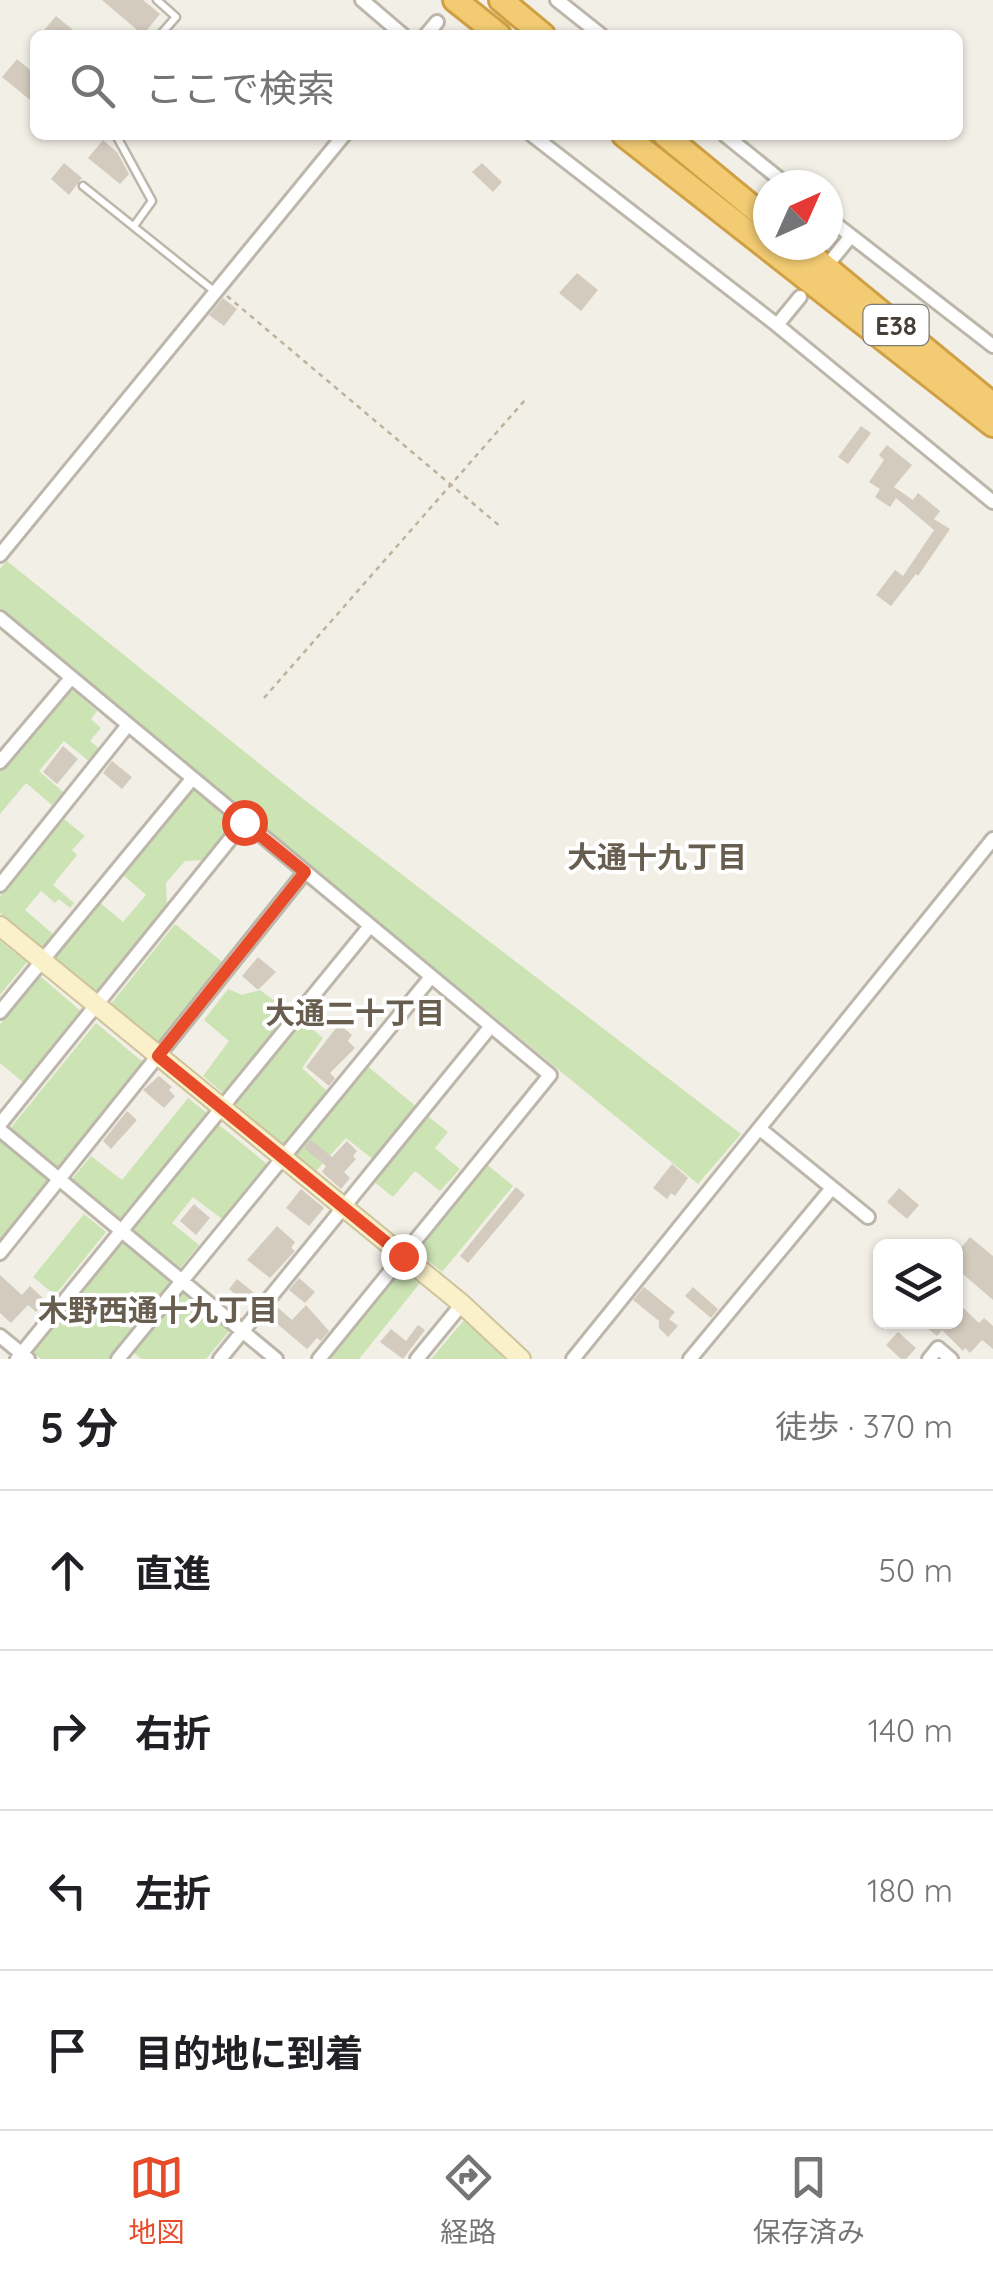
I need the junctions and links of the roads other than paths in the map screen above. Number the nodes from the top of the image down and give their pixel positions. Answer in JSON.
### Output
{"nodes":[{"id":1,"x":157,"y":0,"type":"edge"},
{"id":2,"x":362,"y":0,"type":"edge"},
{"id":3,"x":456,"y":0,"type":"edge"},
{"id":4,"x":501,"y":0,"type":"edge"},
{"id":5,"x":557,"y":0,"type":"edge"},
{"id":6,"x":437,"y":22,"type":"dead end"},
{"id":7,"x":164,"y":30,"type":"edge"},
{"id":8,"x":397,"y":30,"type":"edge"},
{"id":9,"x":430,"y":30,"type":"edge"},
{"id":10,"x":493,"y":30,"type":"edge"},
{"id":11,"x":537,"y":30,"type":"edge"},
{"id":12,"x":594,"y":30,"type":"edge"},
{"id":13,"x":119,"y":140,"type":"edge"},
{"id":14,"x":340,"y":140,"type":"edge"},
{"id":15,"x":538,"y":140,"type":"edge"},
{"id":16,"x":630,"y":140,"type":"edge"},
{"id":17,"x":671,"y":140,"type":"edge"},
{"id":18,"x":731,"y":140,"type":"edge"},
{"id":19,"x":769,"y":170,"type":"edge"},
{"id":20,"x":84,"y":186,"type":"dead end"},
{"id":21,"x":753,"y":208,"type":"edge"},
{"id":22,"x":134,"y":226,"type":"junction"},
{"id":23,"x":843,"y":229,"type":"edge"},
{"id":24,"x":852,"y":236,"type":"junction"},
{"id":25,"x":843,"y":246,"type":"edge"},
{"id":26,"x":817,"y":260,"type":"edge"},
{"id":27,"x":217,"y":290,"type":"junction"},
{"id":28,"x":800,"y":297,"type":"dead end"},
{"id":29,"x":777,"y":324,"type":"junction"},
{"id":30,"x":993,"y":346,"type":"edge"},
{"id":31,"x":993,"y":405,"type":"edge"},
{"id":32,"x":993,"y":425,"type":"edge"},
{"id":33,"x":993,"y":502,"type":"edge"},
{"id":34,"x":0,"y":554,"type":"edge"},
{"id":35,"x":0,"y":618,"type":"edge"},
{"id":36,"x":71,"y":678,"type":"junction"},
{"id":37,"x":128,"y":726,"type":"junction"},
{"id":38,"x":0,"y":762,"type":"edge"},
{"id":39,"x":192,"y":779,"type":"junction"},
{"id":40,"x":244,"y":822,"type":"junction"},
{"id":41,"x":993,"y":839,"type":"edge"},
{"id":42,"x":305,"y":872,"type":"junction"},
{"id":43,"x":0,"y":885,"type":"edge"},
{"id":44,"x":0,"y":926,"type":"edge"},
{"id":45,"x":370,"y":926,"type":"junction"},
{"id":46,"x":42,"y":961,"type":"junction"},
{"id":47,"x":432,"y":976,"type":"junction"},
{"id":48,"x":96,"y":1005,"type":"junction"},
{"id":49,"x":0,"y":1012,"type":"edge"},
{"id":50,"x":491,"y":1026,"type":"junction"},
{"id":51,"x":158,"y":1056,"type":"junction"},
{"id":52,"x":222,"y":1107,"type":"junction"},
{"id":53,"x":0,"y":1127,"type":"edge"},
{"id":54,"x":760,"y":1129,"type":"junction"},
{"id":55,"x":282,"y":1158,"type":"junction"},
{"id":56,"x":59,"y":1179,"type":"junction"},
{"id":57,"x":832,"y":1188,"type":"junction"},
{"id":58,"x":344,"y":1207,"type":"junction"},
{"id":59,"x":868,"y":1217,"type":"dead end"},
{"id":60,"x":121,"y":1231,"type":"junction"},
{"id":61,"x":0,"y":1253,"type":"edge"},
{"id":62,"x":403,"y":1256,"type":"junction"},
{"id":63,"x":182,"y":1281,"type":"junction"},
{"id":64,"x":462,"y":1304,"type":"junction"},
{"id":65,"x":242,"y":1331,"type":"junction"},
{"id":66,"x":0,"y":1336,"type":"edge"},
{"id":67,"x":22,"y":1357,"type":"edge"},
{"id":68,"x":519,"y":1358,"type":"edge"},
{"id":69,"x":118,"y":1359,"type":"edge"},
{"id":70,"x":220,"y":1359,"type":"edge"},
{"id":71,"x":276,"y":1359,"type":"edge"},
{"id":72,"x":319,"y":1359,"type":"edge"},
{"id":73,"x":417,"y":1359,"type":"edge"},
{"id":74,"x":573,"y":1359,"type":"edge"},
{"id":75,"x":690,"y":1359,"type":"edge"},
{"id":76,"x":929,"y":1359,"type":"edge"},
{"id":77,"x":951,"y":1359,"type":"edge"}],
"edges":[{"from":1,"to":7,"type":"lane"},
{"from":2,"to":8,"type":"street"},
{"from":3,"to":10,"type":"highway"},
{"from":4,"to":11,"type":"highway"},
{"from":5,"to":12,"type":"street"},
{"from":6,"to":9,"type":"street"},
{"from":13,"to":22,"type":"lane"},
{"from":14,"to":27,"type":"street"},
{"from":15,"to":29,"type":"street"},
{"from":16,"to":32,"type":"highway","number":"E38"},
{"from":17,"to":21,"type":"highway"},
{"from":18,"to":19,"type":"street"},
{"from":20,"to":22,"type":"lane"},
{"from":22,"to":27,"type":"lane"},
{"from":23,"to":24,"type":"street"},
{"from":24,"to":25,"type":"street"},
{"from":24,"to":30,"type":"street"},
{"from":26,"to":31,"type":"highway","number":"E38"},
{"from":27,"to":34,"type":"street"},
{"from":28,"to":29,"type":"street"},
{"from":29,"to":33,"type":"street"},
{"from":35,"to":36,"type":"street"},
{"from":36,"to":37,"type":"street"},
{"from":36,"to":38,"type":"street"},
{"from":37,"to":39,"type":"street"},
{"from":37,"to":43,"type":"street"},
{"from":39,"to":40,"type":"street"},
{"from":39,"to":46,"type":"street"},
{"from":40,"to":42,"type":"street"},
{"from":40,"to":48,"type":"street"},
{"from":41,"to":54,"type":"street"},
{"from":42,"to":45,"type":"street"},
{"from":42,"to":51,"type":"street"},
{"from":44,"to":46,"type":"street"},
{"from":45,"to":47,"type":"street"},
{"from":45,"to":52,"type":"street"},
{"from":46,"to":48,"type":"street"},
{"from":46,"to":49,"type":"street"},
{"from":47,"to":50,"type":"street"},
{"from":47,"to":55,"type":"street"},
{"from":48,"to":51,"type":"street"},
{"from":48,"to":53,"type":"street"},
{"from":50,"to":58,"type":"street"},
{"from":50,"to":62,"type":"street"},
{"from":51,"to":52,"type":"street"},
{"from":51,"to":56,"type":"street"},
{"from":52,"to":55,"type":"street"},
{"from":52,"to":60,"type":"street"},
{"from":53,"to":56,"type":"street"},
{"from":54,"to":57,"type":"street"},
{"from":54,"to":74,"type":"street"},
{"from":55,"to":58,"type":"street"},
{"from":55,"to":63,"type":"street"},
{"from":56,"to":60,"type":"street"},
{"from":56,"to":61,"type":"street"},
{"from":57,"to":59,"type":"street"},
{"from":57,"to":75,"type":"street"},
{"from":58,"to":62,"type":"street"},
{"from":58,"to":65,"type":"street"},
{"from":60,"to":63,"type":"street"},
{"from":60,"to":67,"type":"street"},
{"from":62,"to":64,"type":"street"},
{"from":62,"to":72,"type":"street"},
{"from":63,"to":65,"type":"street"},
{"from":63,"to":69,"type":"street"},
{"from":64,"to":68,"type":"street"},
{"from":64,"to":73,"type":"street"},
{"from":65,"to":70,"type":"street"},
{"from":65,"to":71,"type":"street"},
{"from":66,"to":67,"type":"street"},
{"from":76,"to":77,"type":"street"}]}
